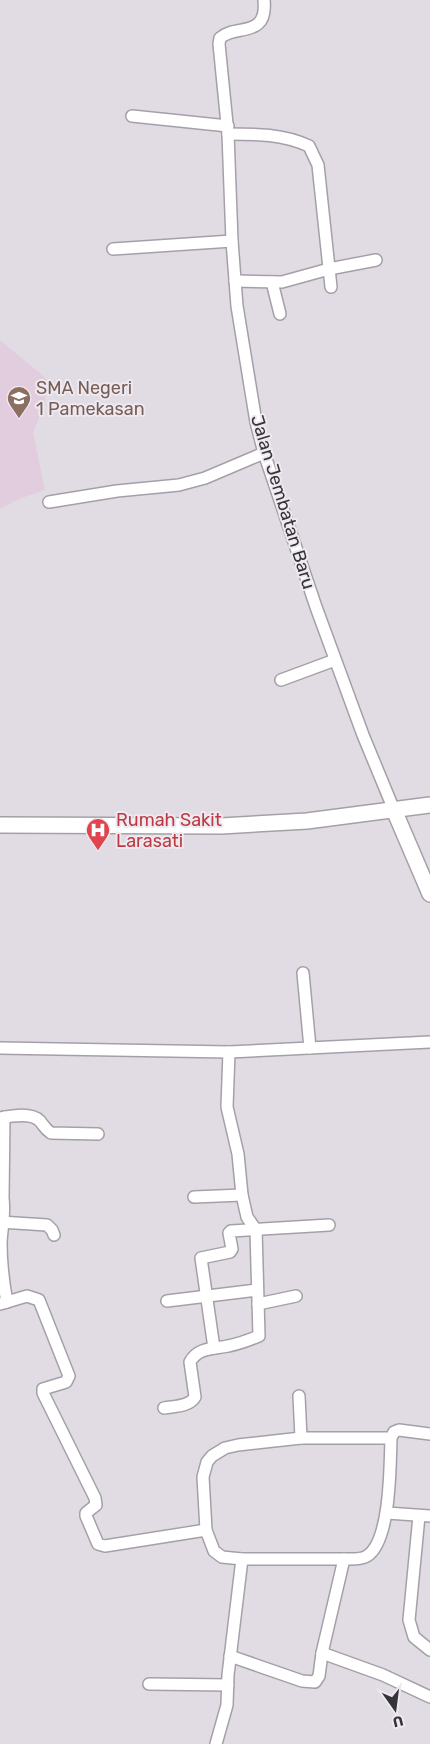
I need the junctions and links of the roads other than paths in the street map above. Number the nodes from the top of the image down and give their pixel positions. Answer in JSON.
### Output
{"nodes":[{"id":1,"x":264,"y":0,"type":"edge"},
{"id":2,"x":132,"y":116,"type":"dead end"},
{"id":3,"x":228,"y":130,"type":"junction"},
{"id":4,"x":232,"y":240,"type":"junction"},
{"id":5,"x":113,"y":249,"type":"dead end"},
{"id":6,"x":376,"y":260,"type":"dead end"},
{"id":7,"x":329,"y":269,"type":"junction"},
{"id":8,"x":235,"y":281,"type":"junction"},
{"id":9,"x":272,"y":282,"type":"junction"},
{"id":10,"x":330,"y":286,"type":"dead end"},
{"id":11,"x":280,"y":314,"type":"dead end"},
{"id":12,"x":264,"y":454,"type":"junction"},
{"id":13,"x":51,"y":501,"type":"dead end"},
{"id":14,"x":335,"y":660,"type":"junction"},
{"id":15,"x":281,"y":680,"type":"dead end"},
{"id":16,"x":430,"y":805,"type":"edge"},
{"id":17,"x":394,"y":810,"type":"junction"},
{"id":18,"x":0,"y":825,"type":"edge"},
{"id":19,"x":430,"y":894,"type":"edge"},
{"id":20,"x":303,"y":973,"type":"dead end"},
{"id":21,"x":430,"y":1042,"type":"edge"},
{"id":22,"x":0,"y":1048,"type":"edge"},
{"id":23,"x":310,"y":1048,"type":"junction"},
{"id":24,"x":229,"y":1052,"type":"junction"},
{"id":25,"x":2,"y":1118,"type":"edge"},
{"id":26,"x":98,"y":1134,"type":"dead end"},
{"id":27,"x":242,"y":1195,"type":"junction"},
{"id":28,"x":194,"y":1196,"type":"dead end"},
{"id":29,"x":2,"y":1222,"type":"edge"},
{"id":30,"x":329,"y":1225,"type":"dead end"},
{"id":31,"x":256,"y":1230,"type":"junction"},
{"id":32,"x":54,"y":1235,"type":"dead end"},
{"id":33,"x":257,"y":1290,"type":"junction"},
{"id":34,"x":206,"y":1295,"type":"junction"},
{"id":35,"x":296,"y":1296,"type":"dead end"},
{"id":36,"x":167,"y":1301,"type":"dead end"},
{"id":37,"x":4,"y":1303,"type":"edge"},
{"id":38,"x":258,"y":1304,"type":"junction"},
{"id":39,"x":214,"y":1348,"type":"junction"},
{"id":40,"x":299,"y":1396,"type":"dead end"},
{"id":41,"x":164,"y":1408,"type":"dead end"},
{"id":42,"x":430,"y":1434,"type":"edge"},
{"id":43,"x":301,"y":1438,"type":"junction"},
{"id":44,"x":391,"y":1438,"type":"junction"},
{"id":45,"x":387,"y":1513,"type":"junction"},
{"id":46,"x":425,"y":1516,"type":"edge"},
{"id":47,"x":206,"y":1530,"type":"junction"},
{"id":48,"x":242,"y":1559,"type":"junction"},
{"id":49,"x":344,"y":1559,"type":"junction"},
{"id":50,"x":430,"y":1650,"type":"edge"},
{"id":51,"x":322,"y":1654,"type":"junction"},
{"id":52,"x":230,"y":1656,"type":"junction"},
{"id":53,"x":148,"y":1684,"type":"dead end"},
{"id":54,"x":228,"y":1684,"type":"junction"},
{"id":55,"x":430,"y":1697,"type":"edge"},
{"id":56,"x":216,"y":1744,"type":"edge"}],
"edges":[{"from":1,"to":3,"type":"street","name":"Jalan Jembatan Baru"},
{"from":2,"to":3,"type":"street"},
{"from":3,"to":4,"type":"street","name":"Jalan Jembatan Baru"},
{"from":3,"to":7,"type":"street"},
{"from":4,"to":5,"type":"street"},
{"from":4,"to":8,"type":"street","name":"Jalan Jembatan Baru"},
{"from":6,"to":7,"type":"street"},
{"from":7,"to":9,"type":"street"},
{"from":7,"to":10,"type":"street"},
{"from":8,"to":9,"type":"street"},
{"from":8,"to":12,"type":"street","name":"Jalan Jembatan Baru"},
{"from":9,"to":11,"type":"street"},
{"from":12,"to":13,"type":"street"},
{"from":12,"to":14,"type":"street","name":"Jalan Jembatan Baru"},
{"from":14,"to":15,"type":"street"},
{"from":14,"to":17,"type":"street","name":"Jalan Jembatan Baru"},
{"from":16,"to":17,"type":"main road"},
{"from":17,"to":18,"type":"main road"},
{"from":17,"to":19,"type":"main road"},
{"from":20,"to":23,"type":"street"},
{"from":21,"to":23,"type":"street"},
{"from":22,"to":24,"type":"street"},
{"from":23,"to":24,"type":"street"},
{"from":24,"to":27,"type":"street"},
{"from":25,"to":26,"type":"street"},
{"from":25,"to":29,"type":"street"},
{"from":27,"to":28,"type":"street"},
{"from":27,"to":31,"type":"street"},
{"from":29,"to":32,"type":"street"},
{"from":29,"to":37,"type":"street"},
{"from":30,"to":31,"type":"street"},
{"from":31,"to":33,"type":"street"},
{"from":31,"to":34,"type":"street"},
{"from":33,"to":34,"type":"street"},
{"from":33,"to":38,"type":"street"},
{"from":34,"to":36,"type":"street"},
{"from":34,"to":39,"type":"street"},
{"from":35,"to":38,"type":"street"},
{"from":37,"to":47,"type":"street"},
{"from":38,"to":39,"type":"street"},
{"from":39,"to":41,"type":"street"},
{"from":40,"to":43,"type":"street"},
{"from":42,"to":44,"type":"street"},
{"from":43,"to":44,"type":"street"},
{"from":43,"to":47,"type":"street"},
{"from":44,"to":45,"type":"street"},
{"from":45,"to":46,"type":"street"},
{"from":45,"to":49,"type":"street"},
{"from":46,"to":50,"type":"street"},
{"from":47,"to":48,"type":"street"},
{"from":48,"to":49,"type":"street"},
{"from":48,"to":52,"type":"street"},
{"from":49,"to":51,"type":"street"},
{"from":51,"to":52,"type":"street"},
{"from":51,"to":55,"type":"street"},
{"from":52,"to":54,"type":"street"},
{"from":53,"to":54,"type":"street"},
{"from":54,"to":56,"type":"street"}]}
